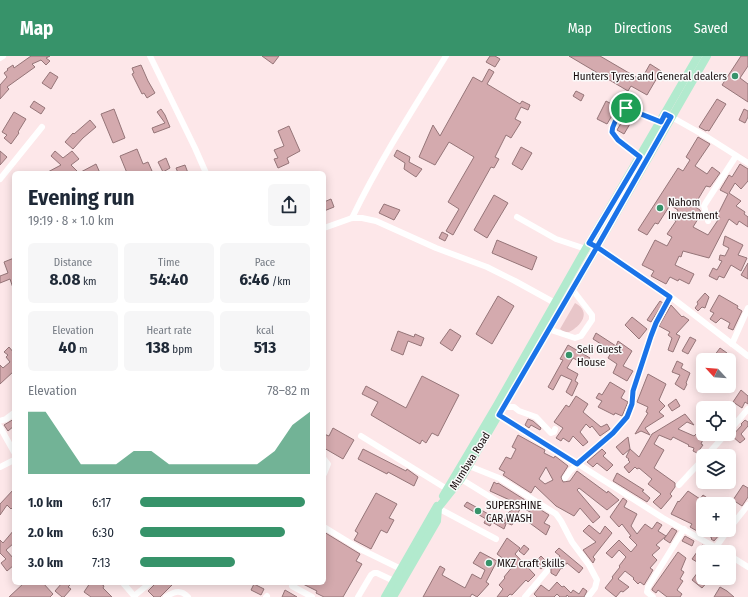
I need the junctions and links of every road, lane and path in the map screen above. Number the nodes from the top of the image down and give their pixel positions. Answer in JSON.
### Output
{"nodes":[{"id":1,"x":3,"y":56,"type":"edge"},
{"id":2,"x":150,"y":56,"type":"edge"},
{"id":3,"x":446,"y":56,"type":"edge"},
{"id":4,"x":698,"y":56,"type":"edge"},
{"id":5,"x":707,"y":56,"type":"edge"},
{"id":6,"x":0,"y":58,"type":"edge"},
{"id":7,"x":668,"y":115,"type":"junction"},
{"id":8,"x":664,"y":123,"type":"junction"},
{"id":9,"x":42,"y":127,"type":"dead end"},
{"id":10,"x":736,"y":156,"type":"junction"},
{"id":11,"x":643,"y":159,"type":"junction"},
{"id":12,"x":748,"y":163,"type":"edge"},
{"id":13,"x":205,"y":171,"type":"edge"},
{"id":14,"x":0,"y":179,"type":"edge"},
{"id":15,"x":517,"y":217,"type":"dead end"},
{"id":16,"x":352,"y":218,"type":"junction"},
{"id":17,"x":708,"y":221,"type":"dead end"},
{"id":18,"x":326,"y":227,"type":"edge"},
{"id":19,"x":588,"y":246,"type":"junction"},
{"id":20,"x":597,"y":247,"type":"junction"},
{"id":21,"x":572,"y":289,"type":"junction"},
{"id":22,"x":670,"y":297,"type":"junction"},
{"id":23,"x":556,"y":303,"type":"junction"},
{"id":24,"x":748,"y":308,"type":"edge"},
{"id":25,"x":548,"y":329,"type":"junction"},
{"id":26,"x":732,"y":344,"type":"junction"},
{"id":27,"x":748,"y":356,"type":"edge"},
{"id":28,"x":504,"y":407,"type":"junction"},
{"id":29,"x":748,"y":409,"type":"edge"},
{"id":30,"x":12,"y":414,"type":"edge"},
{"id":31,"x":499,"y":415,"type":"junction"},
{"id":32,"x":0,"y":421,"type":"edge"},
{"id":33,"x":736,"y":422,"type":"edge"},
{"id":34,"x":0,"y":427,"type":"edge"},
{"id":35,"x":555,"y":429,"type":"dead end"},
{"id":36,"x":360,"y":436,"type":"dead end"},
{"id":37,"x":720,"y":441,"type":"edge"},
{"id":38,"x":12,"y":448,"type":"edge"},
{"id":39,"x":712,"y":449,"type":"edge"},
{"id":40,"x":12,"y":461,"type":"edge"},
{"id":41,"x":577,"y":464,"type":"junction"},
{"id":42,"x":469,"y":466,"type":"junction"},
{"id":43,"x":0,"y":467,"type":"edge"},
{"id":44,"x":696,"y":467,"type":"edge"},
{"id":45,"x":565,"y":478,"type":"dead end"},
{"id":46,"x":461,"y":479,"type":"junction"},
{"id":47,"x":679,"y":485,"type":"dead end"},
{"id":48,"x":447,"y":488,"type":"junction"},
{"id":49,"x":748,"y":505,"type":"edge"},
{"id":50,"x":438,"y":508,"type":"junction"},
{"id":51,"x":508,"y":508,"type":"dead end"},
{"id":52,"x":736,"y":521,"type":"edge"},
{"id":53,"x":326,"y":528,"type":"edge"},
{"id":54,"x":684,"y":529,"type":"junction"},
{"id":55,"x":724,"y":537,"type":"edge"},
{"id":56,"x":496,"y":539,"type":"dead end"},
{"id":57,"x":712,"y":545,"type":"edge"},
{"id":58,"x":718,"y":545,"type":"edge"},
{"id":59,"x":736,"y":559,"type":"edge"},
{"id":60,"x":748,"y":567,"type":"edge"},
{"id":61,"x":401,"y":569,"type":"junction"},
{"id":62,"x":547,"y":571,"type":"dead end"},
{"id":63,"x":394,"y":581,"type":"junction"},
{"id":64,"x":125,"y":585,"type":"edge"},
{"id":65,"x":148,"y":585,"type":"edge"},
{"id":66,"x":292,"y":586,"type":"dead end"},
{"id":67,"x":135,"y":597,"type":"edge"},
{"id":68,"x":166,"y":597,"type":"edge"},
{"id":69,"x":188,"y":597,"type":"edge"},
{"id":70,"x":312,"y":597,"type":"edge"},
{"id":71,"x":358,"y":597,"type":"edge"},
{"id":72,"x":384,"y":597,"type":"edge"},
{"id":73,"x":393,"y":597,"type":"edge"},
{"id":74,"x":525,"y":597,"type":"edge"},
{"id":75,"x":588,"y":597,"type":"edge"},
{"id":76,"x":653,"y":597,"type":"edge"}],
"edges":[{"from":1,"to":6,"type":"street"},
{"from":2,"to":13,"type":"street"},
{"from":3,"to":16,"type":"street"},
{"from":4,"to":7,"type":"main road","name":"Mumbwa Road"},
{"from":5,"to":7,"type":"main road","name":"Mumbwa Road"},
{"from":7,"to":8,"type":"main road","name":"Mumbwa Road"},
{"from":7,"to":10,"type":"street"},
{"from":8,"to":11,"type":"main road","name":"Mumbwa Road"},
{"from":8,"to":11,"type":"street"},
{"from":9,"to":14,"type":"street"},
{"from":10,"to":12,"type":"street"},
{"from":10,"to":17,"type":"street"},
{"from":11,"to":19,"type":"main road","name":"Mumbwa Road"},
{"from":11,"to":20,"type":"main road","name":"Mumbwa Road"},
{"from":15,"to":19,"type":"street"},
{"from":16,"to":18,"type":"street"},
{"from":16,"to":23,"type":"street"},
{"from":19,"to":20,"type":"street"},
{"from":19,"to":23,"type":"main road","name":"Mumbwa Road"},
{"from":20,"to":21,"type":"main road","name":"Mumbwa Road"},
{"from":20,"to":22,"type":"street"},
{"from":21,"to":25,"type":"main road","name":"Mumbwa Road"},
{"from":21,"to":25,"type":"street"},
{"from":22,"to":26,"type":"street"},
{"from":22,"to":41,"type":"street"},
{"from":23,"to":48,"type":"main road","name":"Mumbwa Road"},
{"from":24,"to":26,"type":"street"},
{"from":25,"to":28,"type":"main road","name":"Mumbwa Road"},
{"from":26,"to":27,"type":"street"},
{"from":28,"to":31,"type":"main road","name":"Mumbwa Road"},
{"from":28,"to":35,"type":"street"},
{"from":29,"to":33,"type":"street"},
{"from":30,"to":32,"type":"street"},
{"from":31,"to":41,"type":"street"},
{"from":31,"to":42,"type":"main road","name":"Mumbwa Road"},
{"from":34,"to":38,"type":"street"},
{"from":36,"to":48,"type":"street"},
{"from":37,"to":39,"type":"street"},
{"from":40,"to":43,"type":"street"},
{"from":41,"to":45,"type":"street"},
{"from":41,"to":54,"type":"street"},
{"from":42,"to":46,"type":"main road","name":"Mumbwa Road"},
{"from":42,"to":75,"type":"street"},
{"from":44,"to":47,"type":"street"},
{"from":46,"to":50,"type":"main road","name":"Mumbwa Road"},
{"from":46,"to":51,"type":"street"},
{"from":48,"to":61,"type":"main road","name":"Mumbwa Road"},
{"from":49,"to":52,"type":"street"},
{"from":50,"to":56,"type":"street"},
{"from":50,"to":73,"type":"main road","name":"Mumbwa Road"},
{"from":53,"to":61,"type":"street"},
{"from":54,"to":57,"type":"street"},
{"from":54,"to":76,"type":"street"},
{"from":55,"to":58,"type":"street"},
{"from":59,"to":60,"type":"street"},
{"from":61,"to":63,"type":"main road","name":"Mumbwa Road"},
{"from":62,"to":74,"type":"street"},
{"from":63,"to":71,"type":"street"},
{"from":63,"to":72,"type":"main road","name":"Mumbwa Road"},
{"from":64,"to":67,"type":"street"},
{"from":65,"to":67,"type":"street"},
{"from":66,"to":70,"type":"street"},
{"from":68,"to":69,"type":"street"}]}
